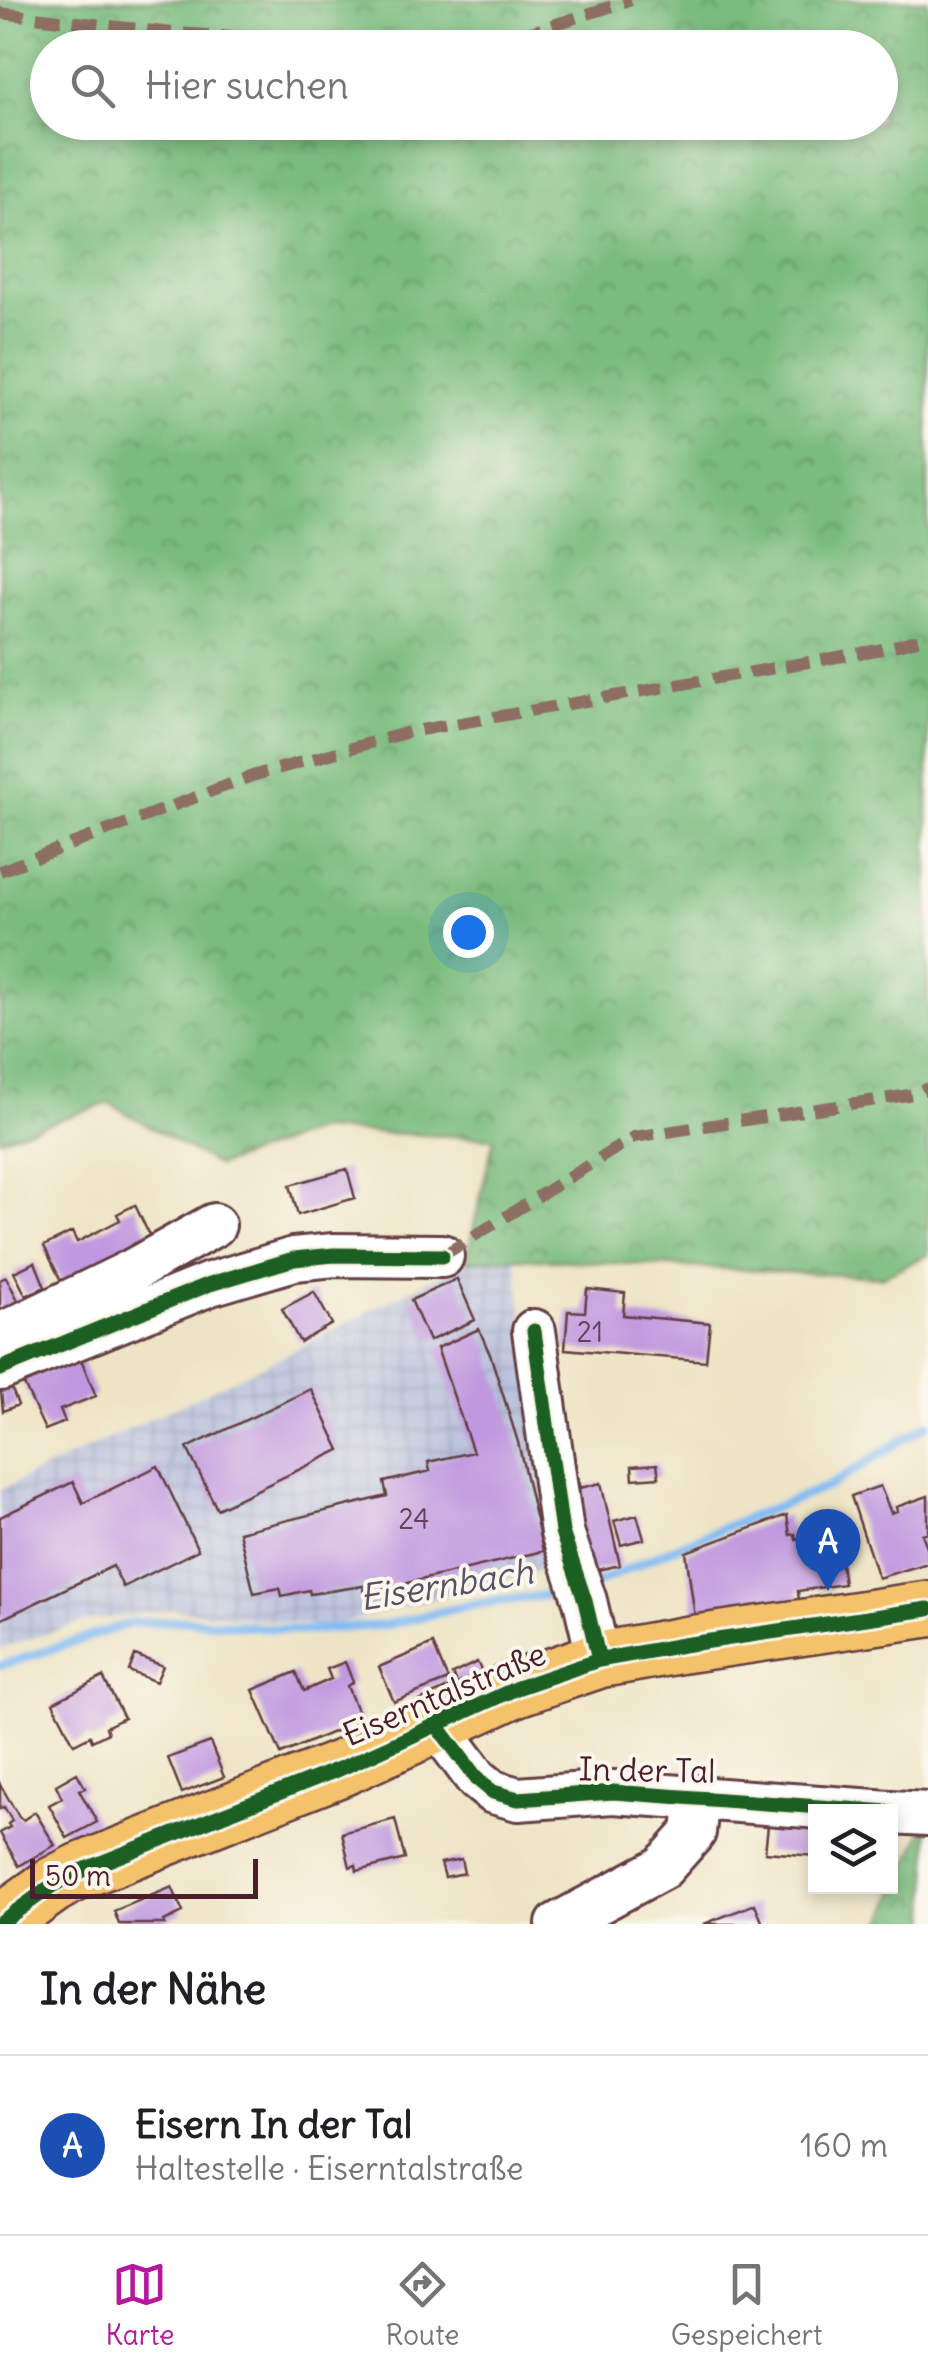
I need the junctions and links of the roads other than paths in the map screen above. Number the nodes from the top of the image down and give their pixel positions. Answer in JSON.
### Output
{"nodes":[{"id":1,"x":214,"y":1225,"type":"dead end"},
{"id":2,"x":442,"y":1256,"type":"dead end"},
{"id":3,"x":534,"y":1331,"type":"dead end"},
{"id":4,"x":0,"y":1334,"type":"edge"},
{"id":5,"x":0,"y":1369,"type":"edge"},
{"id":6,"x":928,"y":1610,"type":"edge"},
{"id":7,"x":599,"y":1660,"type":"junction"},
{"id":8,"x":436,"y":1724,"type":"junction"},
{"id":9,"x":698,"y":1797,"type":"junction"},
{"id":10,"x":808,"y":1806,"type":"edge"},
{"id":11,"x":898,"y":1812,"type":"edge"},
{"id":12,"x":928,"y":1814,"type":"edge"},
{"id":13,"x":7,"y":1921,"type":"edge"},
{"id":14,"x":558,"y":1924,"type":"edge"}],
"edges":[{"from":1,"to":4,"type":"street"},
{"from":2,"to":5,"type":"street"},
{"from":3,"to":7,"type":"street"},
{"from":6,"to":7,"type":"main road","name":"Eiserntalstraße"},
{"from":7,"to":8,"type":"main road","name":"Eiserntalstraße"},
{"from":8,"to":9,"type":"street","name":"In der Tal"},
{"from":8,"to":13,"type":"main road","name":"Eiserntalstraße"},
{"from":9,"to":10,"type":"street","name":"In der Tal"},
{"from":9,"to":14,"type":"street"},
{"from":11,"to":12,"type":"street","name":"In der Tal"}]}
